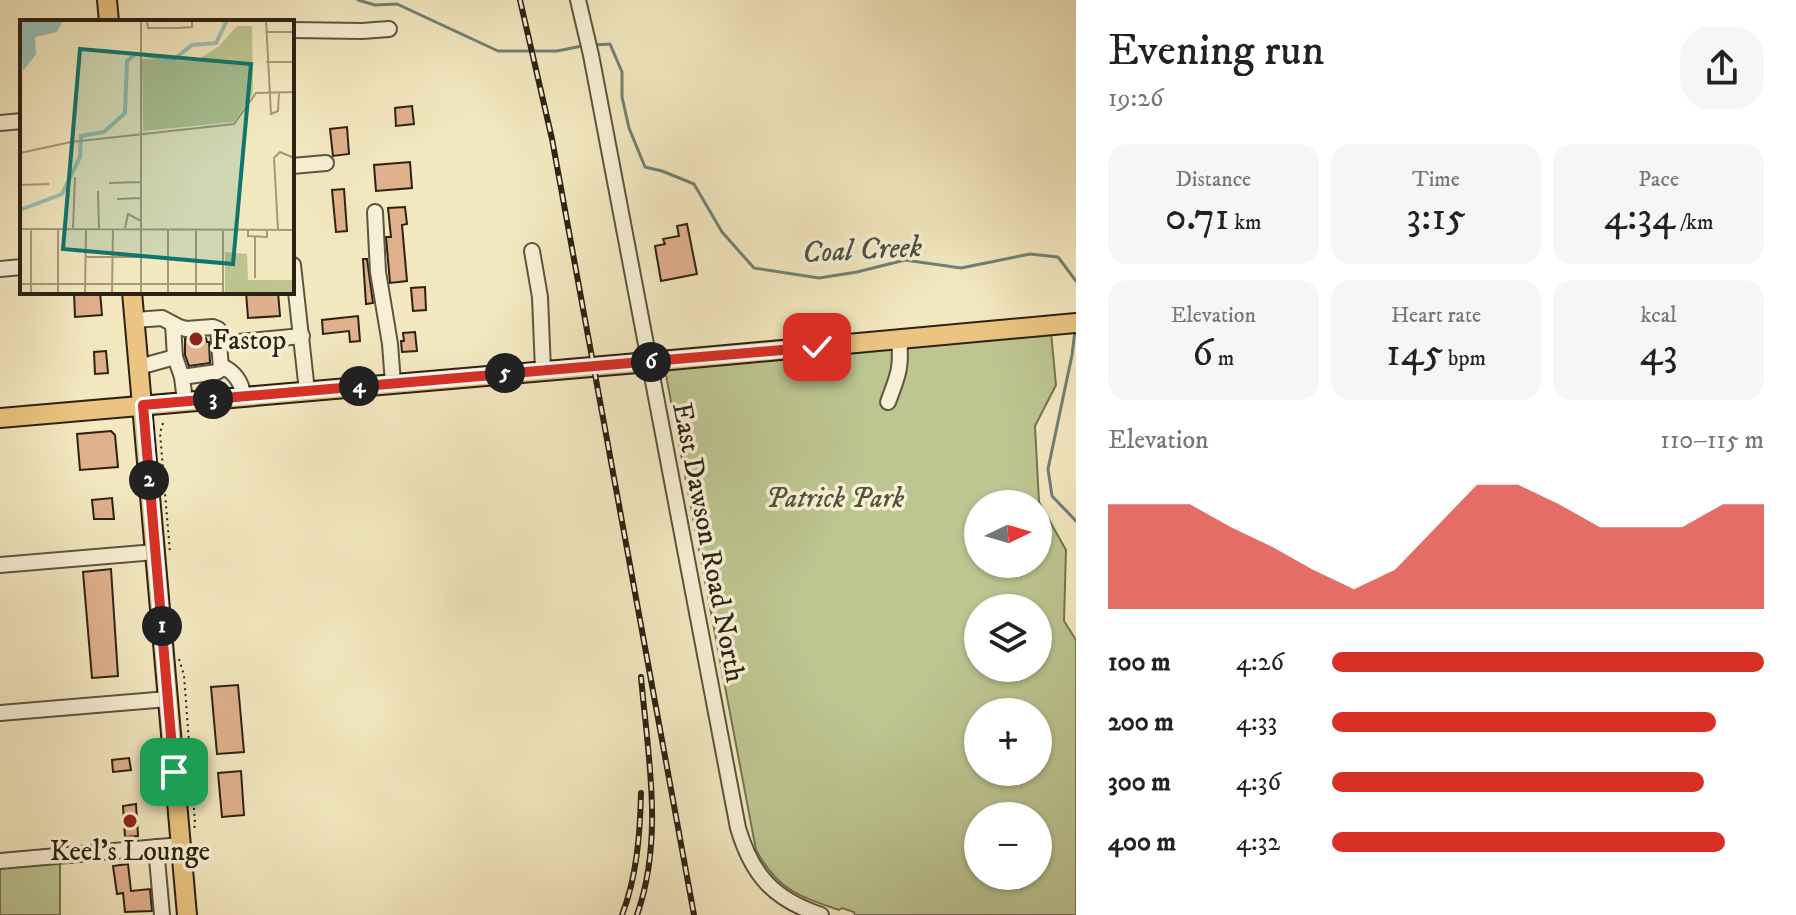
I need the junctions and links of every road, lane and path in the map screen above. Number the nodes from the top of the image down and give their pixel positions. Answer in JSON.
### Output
{"nodes":[{"id":1,"x":107,"y":0,"type":"edge"},
{"id":2,"x":578,"y":0,"type":"edge"},
{"id":3,"x":109,"y":20,"type":"edge"},
{"id":4,"x":389,"y":29,"type":"dead end"},
{"id":5,"x":294,"y":30,"type":"edge"},
{"id":6,"x":20,"y":121,"type":"edge"},
{"id":7,"x":0,"y":123,"type":"edge"},
{"id":8,"x":326,"y":163,"type":"dead end"},
{"id":9,"x":294,"y":166,"type":"edge"},
{"id":10,"x":375,"y":212,"type":"dead end"},
{"id":11,"x":532,"y":251,"type":"dead end"},
{"id":12,"x":20,"y":267,"type":"edge"},
{"id":13,"x":0,"y":269,"type":"edge"},
{"id":14,"x":294,"y":273,"type":"edge"},
{"id":15,"x":132,"y":294,"type":"edge"},
{"id":16,"x":135,"y":320,"type":"junction"},
{"id":17,"x":1067,"y":323,"type":"edge"},
{"id":18,"x":173,"y":324,"type":"junction"},
{"id":19,"x":302,"y":336,"type":"junction"},
{"id":20,"x":899,"y":339,"type":"junction"},
{"id":21,"x":239,"y":342,"type":"dead end"},
{"id":22,"x":175,"y":357,"type":"junction"},
{"id":23,"x":649,"y":362,"type":"junction"},
{"id":24,"x":222,"y":366,"type":"junction"},
{"id":25,"x":139,"y":367,"type":"junction"},
{"id":26,"x":543,"y":370,"type":"junction"},
{"id":27,"x":182,"y":377,"type":"junction"},
{"id":28,"x":393,"y":383,"type":"junction"},
{"id":29,"x":307,"y":391,"type":"junction"},
{"id":30,"x":243,"y":396,"type":"junction"},
{"id":31,"x":185,"y":401,"type":"junction"},
{"id":32,"x":888,"y":402,"type":"dead end"},
{"id":33,"x":143,"y":405,"type":"junction"},
{"id":34,"x":0,"y":418,"type":"edge"},
{"id":35,"x":163,"y":423,"type":"dead end"},
{"id":36,"x":163,"y":557,"type":"junction"},
{"id":37,"x":0,"y":565,"type":"edge"},
{"id":38,"x":179,"y":655,"type":"dead end"},
{"id":39,"x":168,"y":699,"type":"junction"},
{"id":40,"x":0,"y":713,"type":"edge"},
{"id":41,"x":187,"y":839,"type":"junction"},
{"id":42,"x":156,"y":847,"type":"junction"},
{"id":43,"x":0,"y":861,"type":"edge"},
{"id":44,"x":183,"y":874,"type":"junction"},
{"id":45,"x":159,"y":876,"type":"junction"},
{"id":46,"x":162,"y":915,"type":"edge"},
{"id":47,"x":187,"y":915,"type":"edge"},
{"id":48,"x":821,"y":915,"type":"edge"}],
"edges":[{"from":1,"to":3,"type":"main road"},
{"from":2,"to":23,"type":"street","name":"East Dawson Road North"},
{"from":4,"to":5,"type":"street"},
{"from":6,"to":7,"type":"street"},
{"from":8,"to":9,"type":"street"},
{"from":10,"to":28,"type":"street"},
{"from":11,"to":26,"type":"street"},
{"from":12,"to":13,"type":"street"},
{"from":14,"to":19,"type":"street"},
{"from":15,"to":16,"type":"main road"},
{"from":16,"to":18,"type":"street"},
{"from":16,"to":25,"type":"main road"},
{"from":17,"to":20,"type":"main road"},
{"from":18,"to":22,"type":"street"},
{"from":18,"to":24,"type":"street"},
{"from":19,"to":21,"type":"street"},
{"from":19,"to":29,"type":"street"},
{"from":20,"to":23,"type":"main road"},
{"from":20,"to":32,"type":"street"},
{"from":22,"to":25,"type":"street"},
{"from":22,"to":27,"type":"street"},
{"from":23,"to":26,"type":"main road"},
{"from":23,"to":48,"type":"street","name":"East Dawson Road North"},
{"from":24,"to":27,"type":"street"},
{"from":24,"to":30,"type":"street"},
{"from":25,"to":33,"type":"main road"},
{"from":26,"to":28,"type":"main road"},
{"from":27,"to":31,"type":"street"},
{"from":28,"to":29,"type":"main road"},
{"from":29,"to":30,"type":"main road"},
{"from":30,"to":31,"type":"main road"},
{"from":31,"to":33,"type":"main road"},
{"from":33,"to":34,"type":"main road"},
{"from":33,"to":36,"type":"main road"},
{"from":35,"to":36,"type":"path"},
{"from":36,"to":37,"type":"street"},
{"from":36,"to":39,"type":"main road"},
{"from":38,"to":41,"type":"path"},
{"from":39,"to":40,"type":"street"},
{"from":39,"to":41,"type":"main road"},
{"from":41,"to":42,"type":"street"},
{"from":41,"to":44,"type":"main road"},
{"from":42,"to":43,"type":"street"},
{"from":42,"to":45,"type":"street"},
{"from":44,"to":45,"type":"street"},
{"from":44,"to":47,"type":"main road"},
{"from":45,"to":46,"type":"street"}]}
